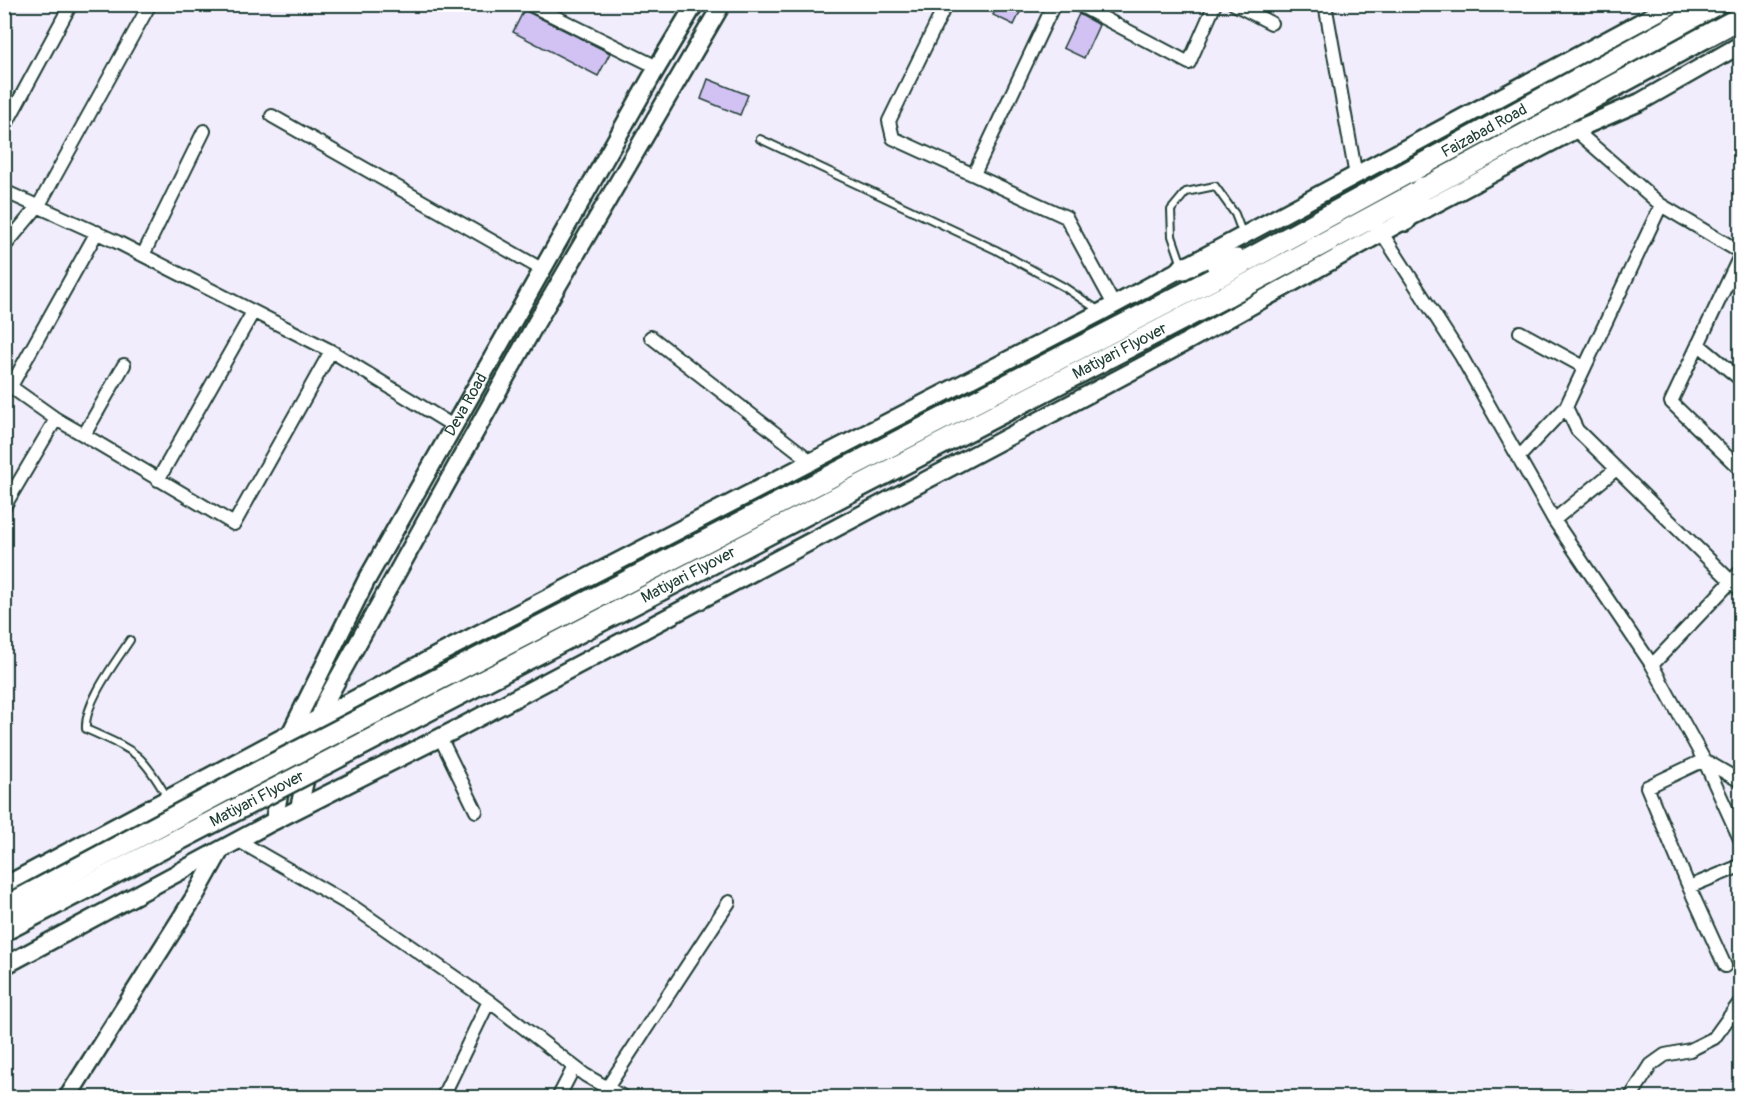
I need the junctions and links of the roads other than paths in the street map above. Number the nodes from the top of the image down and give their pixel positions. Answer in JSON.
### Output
{"nodes":[{"id":1,"x":71,"y":4,"type":"edge"},
{"id":2,"x":150,"y":4,"type":"edge"},
{"id":3,"x":529,"y":4,"type":"edge"},
{"id":4,"x":695,"y":4,"type":"edge"},
{"id":5,"x":722,"y":4,"type":"edge"},
{"id":6,"x":946,"y":4,"type":"edge"},
{"id":7,"x":1054,"y":4,"type":"edge"},
{"id":8,"x":1077,"y":4,"type":"edge"},
{"id":9,"x":1215,"y":4,"type":"edge"},
{"id":10,"x":1234,"y":4,"type":"edge"},
{"id":11,"x":1325,"y":4,"type":"edge"},
{"id":12,"x":1674,"y":4,"type":"edge"},
{"id":13,"x":1716,"y":4,"type":"edge"},
{"id":14,"x":1740,"y":18,"type":"edge"},
{"id":15,"x":1271,"y":23,"type":"dead end"},
{"id":16,"x":1740,"y":45,"type":"edge"},
{"id":17,"x":657,"y":67,"type":"junction"},
{"id":18,"x":272,"y":116,"type":"dead end"},
{"id":19,"x":4,"y":128,"type":"edge"},
{"id":20,"x":1575,"y":130,"type":"junction"},
{"id":21,"x":204,"y":131,"type":"dead end"},
{"id":22,"x":760,"y":139,"type":"dead end"},
{"id":23,"x":974,"y":174,"type":"junction"},
{"id":24,"x":1356,"y":176,"type":"junction"},
{"id":25,"x":1422,"y":188,"type":"junction"},
{"id":26,"x":4,"y":191,"type":"edge"},
{"id":27,"x":39,"y":205,"type":"junction"},
{"id":28,"x":1661,"y":205,"type":"junction"},
{"id":29,"x":1405,"y":220,"type":"junction"},
{"id":30,"x":1376,"y":224,"type":"junction"},
{"id":31,"x":97,"y":232,"type":"junction"},
{"id":32,"x":1243,"y":236,"type":"junction"},
{"id":33,"x":4,"y":247,"type":"edge"},
{"id":34,"x":1740,"y":254,"type":"edge"},
{"id":35,"x":143,"y":255,"type":"junction"},
{"id":36,"x":1252,"y":258,"type":"junction"},
{"id":37,"x":1184,"y":268,"type":"junction"},
{"id":38,"x":543,"y":270,"type":"junction"},
{"id":39,"x":1108,"y":308,"type":"junction"},
{"id":40,"x":254,"y":312,"type":"junction"},
{"id":41,"x":1520,"y":332,"type":"dead end"},
{"id":42,"x":651,"y":337,"type":"dead end"},
{"id":43,"x":1698,"y":344,"type":"junction"},
{"id":44,"x":331,"y":351,"type":"junction"},
{"id":45,"x":124,"y":365,"type":"dead end"},
{"id":46,"x":1584,"y":367,"type":"junction"},
{"id":47,"x":1740,"y":379,"type":"edge"},
{"id":48,"x":8,"y":384,"type":"edge"},
{"id":49,"x":1566,"y":407,"type":"junction"},
{"id":50,"x":56,"y":419,"type":"junction"},
{"id":51,"x":455,"y":427,"type":"junction"},
{"id":52,"x":84,"y":435,"type":"junction"},
{"id":53,"x":1518,"y":458,"type":"junction"},
{"id":54,"x":811,"y":461,"type":"junction"},
{"id":55,"x":1740,"y":469,"type":"edge"},
{"id":56,"x":1615,"y":470,"type":"junction"},
{"id":57,"x":158,"y":480,"type":"junction"},
{"id":58,"x":4,"y":507,"type":"edge"},
{"id":59,"x":1554,"y":520,"type":"junction"},
{"id":60,"x":1740,"y":572,"type":"edge"},
{"id":61,"x":1736,"y":586,"type":"edge"},
{"id":62,"x":130,"y":640,"type":"dead end"},
{"id":63,"x":1652,"y":665,"type":"junction"},
{"id":64,"x":319,"y":718,"type":"junction"},
{"id":65,"x":291,"y":732,"type":"junction"},
{"id":66,"x":440,"y":737,"type":"junction"},
{"id":67,"x":1704,"y":760,"type":"junction"},
{"id":68,"x":1740,"y":781,"type":"edge"},
{"id":69,"x":167,"y":797,"type":"junction"},
{"id":70,"x":300,"y":808,"type":"junction"},
{"id":71,"x":476,"y":811,"type":"dead end"},
{"id":72,"x":274,"y":821,"type":"junction"},
{"id":73,"x":1740,"y":839,"type":"edge"},
{"id":74,"x":239,"y":841,"type":"junction"},
{"id":75,"x":219,"y":852,"type":"junction"},
{"id":76,"x":1740,"y":866,"type":"edge"},
{"id":77,"x":4,"y":886,"type":"edge"},
{"id":78,"x":1689,"y":887,"type":"junction"},
{"id":79,"x":729,"y":902,"type":"dead end"},
{"id":80,"x":4,"y":908,"type":"edge"},
{"id":81,"x":4,"y":930,"type":"edge"},
{"id":82,"x":4,"y":966,"type":"edge"},
{"id":83,"x":1725,"y":966,"type":"dead end"},
{"id":84,"x":489,"y":1001,"type":"junction"},
{"id":85,"x":1740,"y":1002,"type":"edge"},
{"id":86,"x":574,"y":1067,"type":"junction"},
{"id":87,"x":607,"y":1088,"type":"junction"},
{"id":88,"x":67,"y":1098,"type":"edge"},
{"id":89,"x":442,"y":1098,"type":"edge"},
{"id":90,"x":558,"y":1098,"type":"edge"},
{"id":91,"x":625,"y":1098,"type":"edge"},
{"id":92,"x":1630,"y":1098,"type":"edge"}],
"edges":[{"from":1,"to":19,"type":"street"},
{"from":2,"to":27,"type":"street"},
{"from":3,"to":17,"type":"street"},
{"from":4,"to":17,"type":"street","name":"Deva Road"},
{"from":5,"to":64,"type":"street","name":"Deva Road"},
{"from":6,"to":23,"type":"street"},
{"from":7,"to":23,"type":"street"},
{"from":8,"to":9,"type":"street"},
{"from":10,"to":15,"type":"street"},
{"from":11,"to":24,"type":"street"},
{"from":12,"to":24,"type":"street"},
{"from":13,"to":36,"type":"highway","name":"Faizabad Road"},
{"from":14,"to":25,"type":"highway","name":"Faizabad Road"},
{"from":16,"to":20,"type":"street"},
{"from":17,"to":38,"type":"street","name":"Deva Road"},
{"from":18,"to":38,"type":"street"},
{"from":20,"to":28,"type":"street"},
{"from":20,"to":29,"type":"street"},
{"from":21,"to":35,"type":"street"},
{"from":22,"to":39,"type":"lane"},
{"from":23,"to":39,"type":"street"},
{"from":24,"to":32,"type":"street"},
{"from":25,"to":29,"type":"highway"},
{"from":25,"to":30,"type":"highway","name":"Faizabad Road"},
{"from":26,"to":27,"type":"street"},
{"from":27,"to":31,"type":"street"},
{"from":27,"to":33,"type":"street"},
{"from":28,"to":34,"type":"street"},
{"from":28,"to":46,"type":"street"},
{"from":29,"to":30,"type":"street"},
{"from":30,"to":53,"type":"street"},
{"from":30,"to":66,"type":"street"},
{"from":30,"to":81,"type":"highway","name":"Matiyari Flyover","bridge":true},
{"from":31,"to":35,"type":"street"},
{"from":31,"to":48,"type":"street"},
{"from":32,"to":37,"type":"street"},
{"from":32,"to":37,"type":"lane"},
{"from":34,"to":43,"type":"street"},
{"from":35,"to":40,"type":"street"},
{"from":36,"to":37,"type":"highway"},
{"from":36,"to":80,"type":"highway","name":"Matiyari Flyover","bridge":true},
{"from":37,"to":39,"type":"street"},
{"from":38,"to":51,"type":"street","name":"Deva Road"},
{"from":39,"to":54,"type":"street"},
{"from":40,"to":44,"type":"street"},
{"from":40,"to":57,"type":"street"},
{"from":41,"to":46,"type":"street"},
{"from":42,"to":54,"type":"street"},
{"from":43,"to":47,"type":"street"},
{"from":43,"to":55,"type":"street"},
{"from":44,"to":51,"type":"street"},
{"from":44,"to":57,"type":"street"},
{"from":45,"to":52,"type":"street"},
{"from":46,"to":49,"type":"street"},
{"from":48,"to":50,"type":"street"},
{"from":49,"to":53,"type":"street"},
{"from":49,"to":56,"type":"street"},
{"from":50,"to":52,"type":"street"},
{"from":50,"to":58,"type":"street"},
{"from":51,"to":65,"type":"street","name":"Deva Road"},
{"from":52,"to":57,"type":"street"},
{"from":53,"to":59,"type":"street"},
{"from":54,"to":64,"type":"street"},
{"from":56,"to":59,"type":"street"},
{"from":56,"to":61,"type":"street"},
{"from":59,"to":63,"type":"street"},
{"from":60,"to":61,"type":"street"},
{"from":61,"to":63,"type":"street"},
{"from":62,"to":69,"type":"lane"},
{"from":63,"to":67,"type":"street"},
{"from":64,"to":65,"type":"street"},
{"from":64,"to":70,"type":"street","name":"Deva Road"},
{"from":65,"to":69,"type":"street"},
{"from":65,"to":72,"type":"street","name":"Deva Road"},
{"from":66,"to":70,"type":"street"},
{"from":66,"to":71,"type":"street"},
{"from":67,"to":68,"type":"street"},
{"from":67,"to":73,"type":"street"},
{"from":67,"to":78,"type":"street"},
{"from":69,"to":77,"type":"street"},
{"from":70,"to":72,"type":"street"},
{"from":72,"to":74,"type":"street"},
{"from":74,"to":75,"type":"street"},
{"from":74,"to":84,"type":"street"},
{"from":75,"to":82,"type":"street"},
{"from":75,"to":88,"type":"street"},
{"from":76,"to":78,"type":"street"},
{"from":78,"to":83,"type":"street"},
{"from":79,"to":87,"type":"street"},
{"from":84,"to":86,"type":"street"},
{"from":84,"to":89,"type":"street"},
{"from":85,"to":92,"type":"street"},
{"from":86,"to":87,"type":"street"},
{"from":86,"to":90,"type":"street"},
{"from":87,"to":91,"type":"street"}]}
